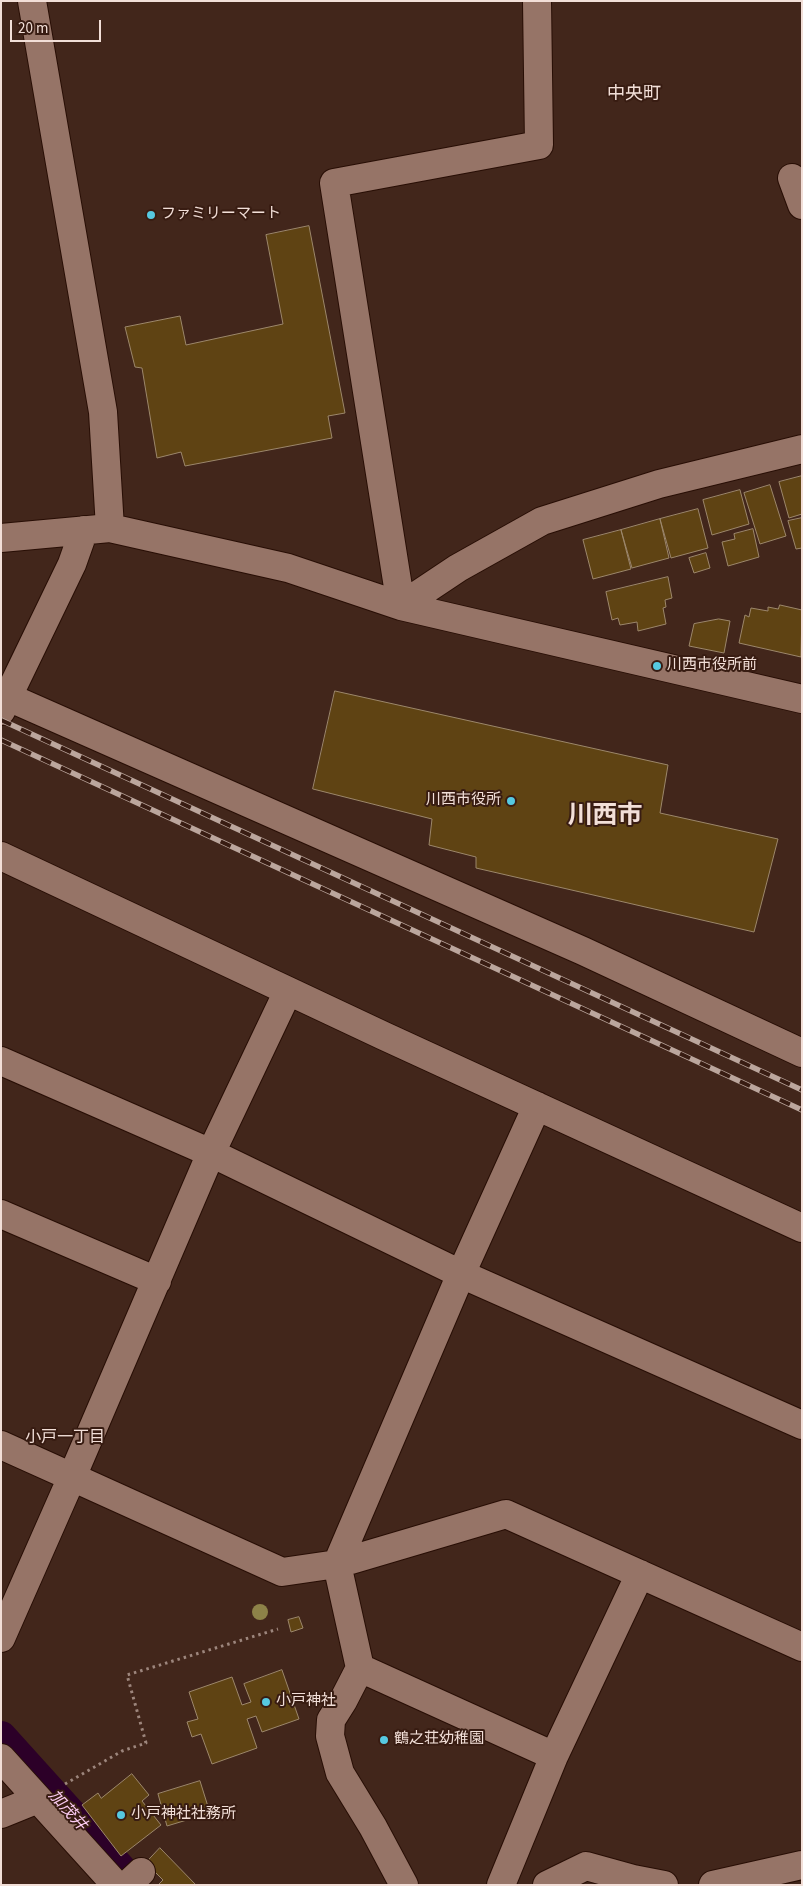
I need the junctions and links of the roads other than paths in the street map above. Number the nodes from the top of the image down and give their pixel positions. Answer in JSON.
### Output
{"nodes":[{"id":1,"x":32,"y":1,"type":"edge"},
{"id":2,"x":538,"y":1,"type":"edge"},
{"id":3,"x":792,"y":178,"type":"dead end"},
{"id":4,"x":802,"y":204,"type":"edge"},
{"id":5,"x":802,"y":449,"type":"edge"},
{"id":6,"x":97,"y":529,"type":"junction"},
{"id":7,"x":1,"y":538,"type":"edge"},
{"id":8,"x":401,"y":606,"type":"junction"},
{"id":9,"x":802,"y":699,"type":"edge"},
{"id":10,"x":4,"y":704,"type":"edge"},
{"id":11,"x":1,"y":856,"type":"edge"},
{"id":12,"x":288,"y":991,"type":"junction"},
{"id":13,"x":802,"y":1054,"type":"edge"},
{"id":14,"x":1,"y":1061,"type":"edge"},
{"id":15,"x":537,"y":1106,"type":"junction"},
{"id":16,"x":212,"y":1153,"type":"junction"},
{"id":17,"x":1,"y":1214,"type":"edge"},
{"id":18,"x":802,"y":1228,"type":"edge"},
{"id":19,"x":461,"y":1274,"type":"junction"},
{"id":20,"x":156,"y":1281,"type":"junction"},
{"id":21,"x":802,"y":1425,"type":"edge"},
{"id":22,"x":1,"y":1445,"type":"edge"},
{"id":23,"x":72,"y":1478,"type":"junction"},
{"id":24,"x":337,"y":1564,"type":"junction"},
{"id":25,"x":640,"y":1574,"type":"junction"},
{"id":26,"x":1,"y":1638,"type":"edge"},
{"id":27,"x":802,"y":1647,"type":"edge"},
{"id":28,"x":360,"y":1668,"type":"junction"},
{"id":29,"x":554,"y":1756,"type":"junction"},
{"id":30,"x":1,"y":1758,"type":"edge"},
{"id":31,"x":38,"y":1799,"type":"junction"},
{"id":32,"x":1,"y":1814,"type":"edge"},
{"id":33,"x":802,"y":1865,"type":"edge"},
{"id":34,"x":116,"y":1885,"type":"edge"},
{"id":35,"x":404,"y":1885,"type":"edge"},
{"id":36,"x":501,"y":1885,"type":"edge"},
{"id":37,"x":548,"y":1885,"type":"edge"},
{"id":38,"x":664,"y":1885,"type":"edge"},
{"id":39,"x":713,"y":1885,"type":"edge"}],
"edges":[{"from":1,"to":6,"type":"street"},
{"from":2,"to":8,"type":"street"},
{"from":3,"to":4,"type":"street"},
{"from":5,"to":8,"type":"street"},
{"from":6,"to":7,"type":"street"},
{"from":6,"to":8,"type":"street"},
{"from":6,"to":10,"type":"street"},
{"from":8,"to":9,"type":"street"},
{"from":10,"to":13,"type":"street"},
{"from":11,"to":12,"type":"street"},
{"from":12,"to":15,"type":"street"},
{"from":12,"to":16,"type":"street"},
{"from":14,"to":16,"type":"street"},
{"from":15,"to":18,"type":"street"},
{"from":15,"to":19,"type":"street"},
{"from":16,"to":19,"type":"street"},
{"from":16,"to":20,"type":"street"},
{"from":17,"to":20,"type":"street"},
{"from":19,"to":21,"type":"street"},
{"from":19,"to":24,"type":"street"},
{"from":20,"to":23,"type":"street"},
{"from":22,"to":23,"type":"street"},
{"from":23,"to":24,"type":"street"},
{"from":23,"to":26,"type":"street"},
{"from":24,"to":25,"type":"street"},
{"from":24,"to":28,"type":"street"},
{"from":25,"to":27,"type":"street"},
{"from":25,"to":29,"type":"street"},
{"from":28,"to":29,"type":"street"},
{"from":28,"to":35,"type":"street"},
{"from":29,"to":36,"type":"street"},
{"from":30,"to":31,"type":"street"},
{"from":31,"to":32,"type":"street"},
{"from":31,"to":34,"type":"street"},
{"from":33,"to":39,"type":"street"},
{"from":37,"to":38,"type":"street"}]}
